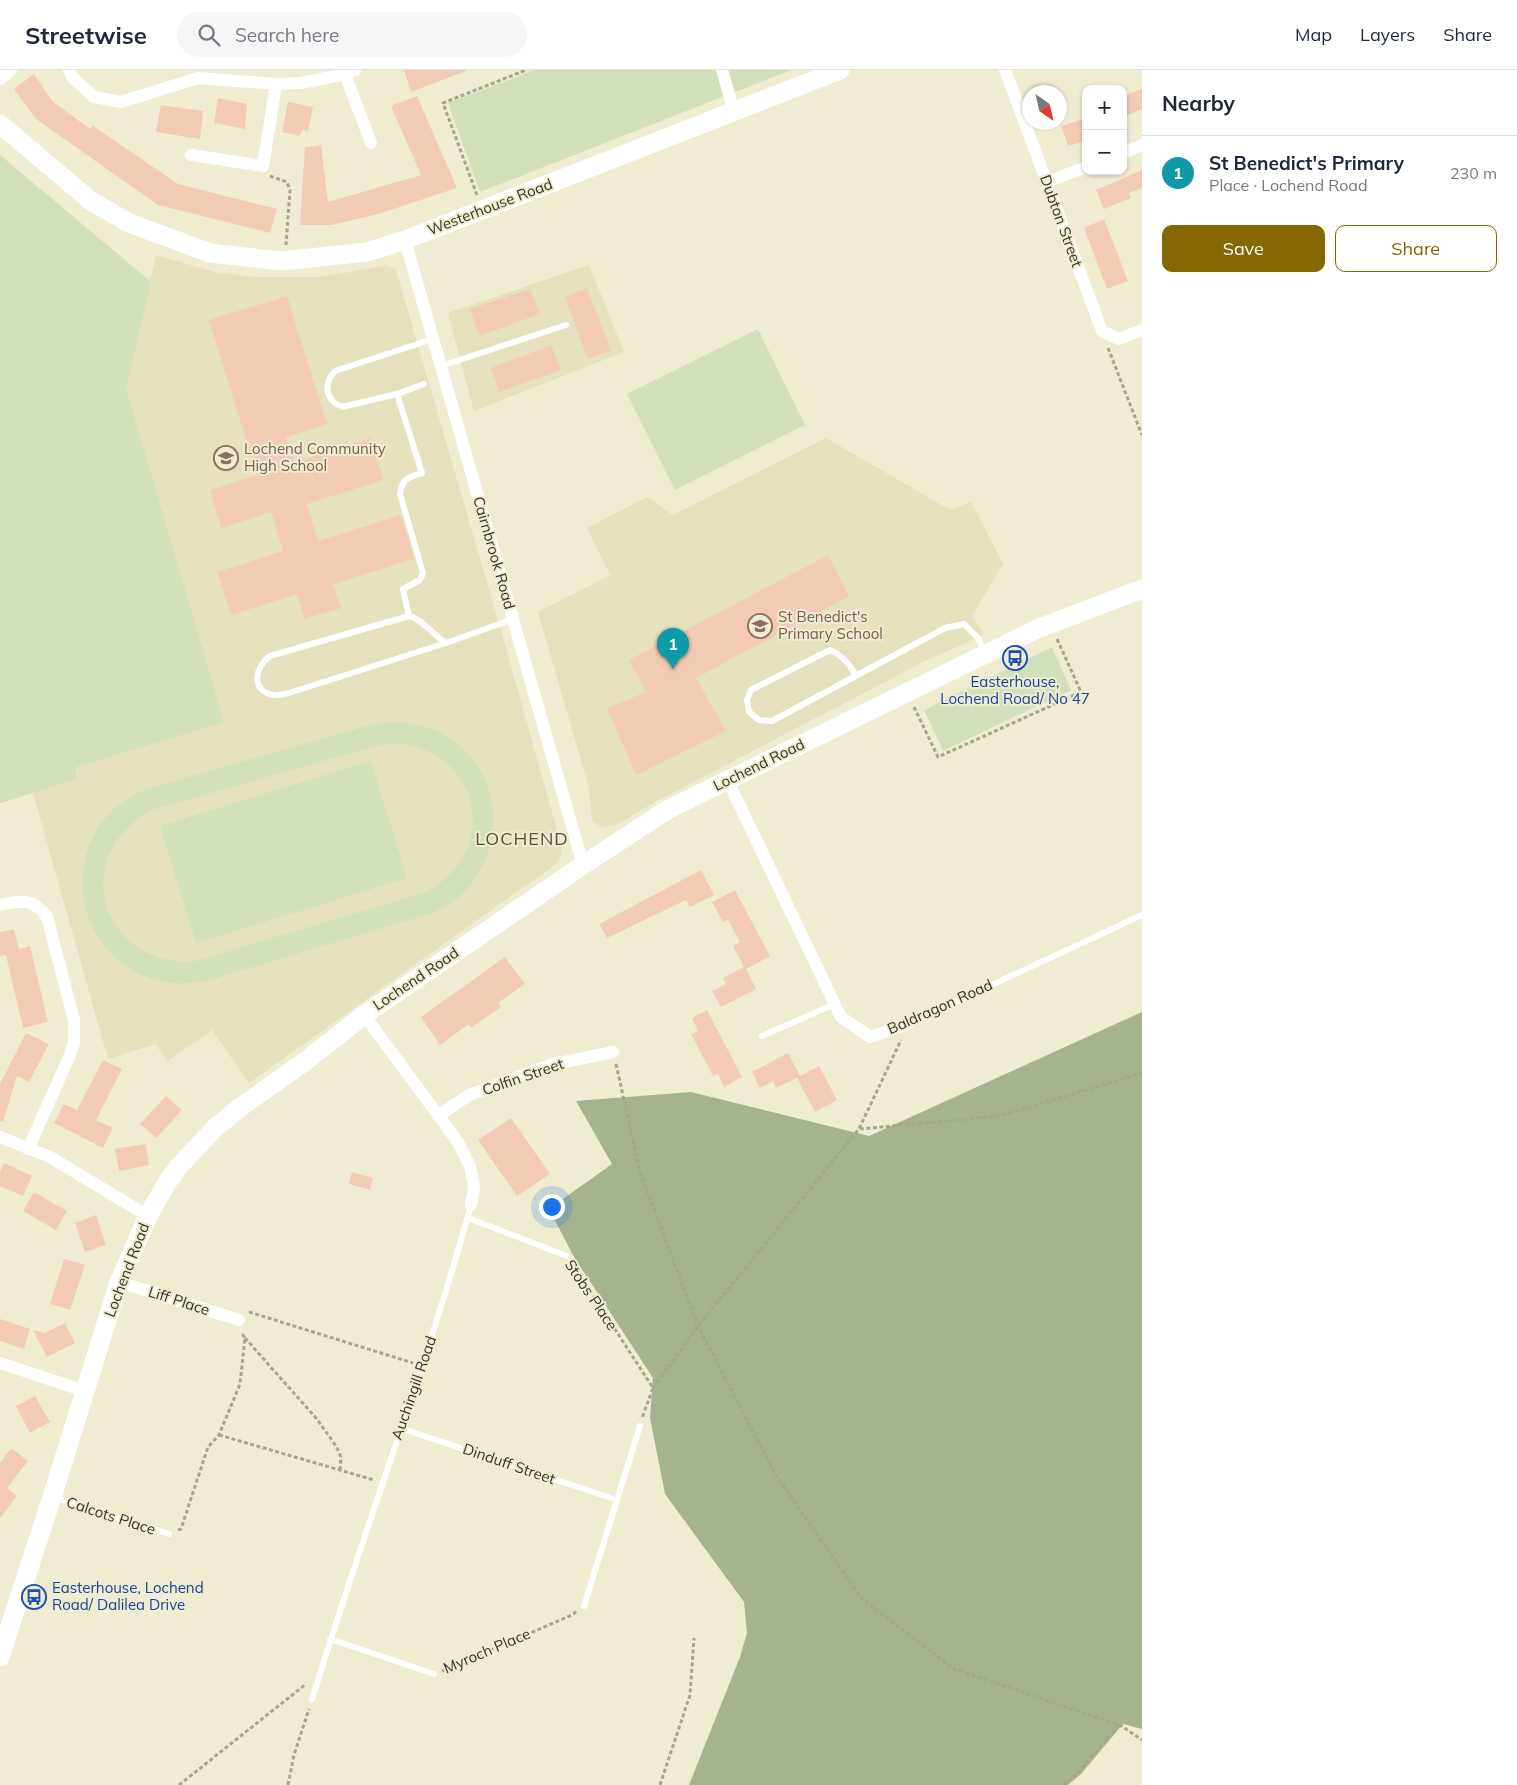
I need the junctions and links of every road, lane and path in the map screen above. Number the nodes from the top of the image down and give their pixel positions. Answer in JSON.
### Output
{"nodes":[{"id":1,"x":11,"y":70,"type":"edge"},
{"id":2,"x":69,"y":70,"type":"edge"},
{"id":3,"x":526,"y":70,"type":"edge"},
{"id":4,"x":722,"y":70,"type":"edge"},
{"id":5,"x":840,"y":70,"type":"edge"},
{"id":6,"x":1006,"y":70,"type":"edge"},
{"id":7,"x":350,"y":72,"type":"edge"},
{"id":8,"x":0,"y":79,"type":"edge"},
{"id":9,"x":276,"y":84,"type":"junction"},
{"id":10,"x":734,"y":112,"type":"junction"},
{"id":11,"x":0,"y":124,"type":"edge"},
{"id":12,"x":371,"y":143,"type":"dead end"},
{"id":13,"x":1142,"y":145,"type":"edge"},
{"id":14,"x":1127,"y":151,"type":"edge"},
{"id":15,"x":191,"y":155,"type":"dead end"},
{"id":16,"x":263,"y":166,"type":"junction"},
{"id":17,"x":1082,"y":169,"type":"edge"},
{"id":18,"x":1047,"y":182,"type":"junction"},
{"id":19,"x":483,"y":210,"type":"junction"},
{"id":20,"x":405,"y":240,"type":"junction"},
{"id":21,"x":284,"y":260,"type":"junction"},
{"id":22,"x":566,"y":325,"type":"dead end"},
{"id":23,"x":1142,"y":330,"type":"edge"},
{"id":24,"x":1102,"y":331,"type":"junction"},
{"id":25,"x":434,"y":339,"type":"junction"},
{"id":26,"x":441,"y":366,"type":"junction"},
{"id":27,"x":424,"y":384,"type":"dead end"},
{"id":28,"x":397,"y":394,"type":"junction"},
{"id":29,"x":1142,"y":435,"type":"edge"},
{"id":30,"x":1142,"y":589,"type":"edge"},
{"id":31,"x":408,"y":616,"type":"junction"},
{"id":32,"x":513,"y":619,"type":"junction"},
{"id":33,"x":1050,"y":624,"type":"junction"},
{"id":34,"x":446,"y":643,"type":"junction"},
{"id":35,"x":985,"y":654,"type":"junction"},
{"id":36,"x":856,"y":676,"type":"junction"},
{"id":37,"x":908,"y":692,"type":"junction"},
{"id":38,"x":728,"y":781,"type":"junction"},
{"id":39,"x":583,"y":865,"type":"junction"},
{"id":40,"x":0,"y":905,"type":"edge"},
{"id":41,"x":1142,"y":915,"type":"edge"},
{"id":42,"x":835,"y":1004,"type":"junction"},
{"id":43,"x":364,"y":1015,"type":"junction"},
{"id":44,"x":908,"y":1024,"type":"junction"},
{"id":45,"x":762,"y":1036,"type":"dead end"},
{"id":46,"x":613,"y":1052,"type":"joint"},
{"id":47,"x":1142,"y":1073,"type":"edge"},
{"id":48,"x":438,"y":1116,"type":"junction"},
{"id":49,"x":859,"y":1129,"type":"junction"},
{"id":50,"x":0,"y":1137,"type":"edge"},
{"id":51,"x":28,"y":1149,"type":"junction"},
{"id":52,"x":471,"y":1205,"type":"joint"},
{"id":53,"x":148,"y":1216,"type":"junction"},
{"id":54,"x":468,"y":1218,"type":"junction"},
{"id":55,"x":567,"y":1256,"type":"joint"},
{"id":56,"x":119,"y":1282,"type":"junction"},
{"id":57,"x":240,"y":1320,"type":"junction"},
{"id":58,"x":698,"y":1326,"type":"junction"},
{"id":59,"x":245,"y":1338,"type":"junction"},
{"id":60,"x":0,"y":1363,"type":"edge"},
{"id":61,"x":423,"y":1367,"type":"junction"},
{"id":62,"x":653,"y":1388,"type":"junction"},
{"id":63,"x":86,"y":1391,"type":"junction"},
{"id":64,"x":640,"y":1426,"type":"joint"},
{"id":65,"x":400,"y":1428,"type":"junction"},
{"id":66,"x":219,"y":1435,"type":"junction"},
{"id":67,"x":340,"y":1470,"type":"junction"},
{"id":68,"x":382,"y":1482,"type":"junction"},
{"id":69,"x":52,"y":1497,"type":"junction"},
{"id":70,"x":617,"y":1500,"type":"junction"},
{"id":71,"x":169,"y":1534,"type":"joint"},
{"id":72,"x":584,"y":1606,"type":"joint"},
{"id":73,"x":694,"y":1638,"type":"dead end"},
{"id":74,"x":330,"y":1639,"type":"junction"},
{"id":75,"x":0,"y":1657,"type":"edge"},
{"id":76,"x":320,"y":1673,"type":"junction"},
{"id":77,"x":434,"y":1674,"type":"joint"},
{"id":78,"x":312,"y":1700,"type":"joint"},
{"id":79,"x":1120,"y":1725,"type":"junction"},
{"id":80,"x":1142,"y":1740,"type":"edge"},
{"id":81,"x":179,"y":1785,"type":"edge"},
{"id":82,"x":288,"y":1785,"type":"edge"},
{"id":83,"x":660,"y":1785,"type":"edge"},
{"id":84,"x":1063,"y":1785,"type":"edge"}],
"edges":[{"from":1,"to":8,"type":"street"},
{"from":2,"to":9,"type":"street"},
{"from":3,"to":19,"type":"path"},
{"from":4,"to":10,"type":"street"},
{"from":5,"to":10,"type":"street","name":"Westerhouse Road"},
{"from":6,"to":18,"type":"street","name":"Dubton Street"},
{"from":7,"to":9,"type":"street"},
{"from":7,"to":12,"type":"street"},
{"from":9,"to":16,"type":"street"},
{"from":10,"to":19,"type":"street","name":"Westerhouse Road"},
{"from":11,"to":21,"type":"street","name":"Westerhouse Road"},
{"from":13,"to":14,"type":"street"},
{"from":15,"to":16,"type":"street"},
{"from":16,"to":21,"type":"path"},
{"from":17,"to":18,"type":"street"},
{"from":18,"to":24,"type":"street","name":"Dubton Street"},
{"from":19,"to":20,"type":"street","name":"Westerhouse Road"},
{"from":20,"to":21,"type":"street","name":"Westerhouse Road"},
{"from":20,"to":25,"type":"street","name":"Cairnbrook Road"},
{"from":22,"to":26,"type":"lane"},
{"from":23,"to":24,"type":"street"},
{"from":24,"to":29,"type":"path"},
{"from":25,"to":26,"type":"street","name":"Cairnbrook Road"},
{"from":25,"to":28,"type":"lane"},
{"from":26,"to":32,"type":"street","name":"Cairnbrook Road"},
{"from":27,"to":28,"type":"lane"},
{"from":28,"to":31,"type":"lane"},
{"from":30,"to":33,"type":"street","name":"Lochend Road"},
{"from":31,"to":34,"type":"lane"},
{"from":31,"to":34,"type":"lane"},
{"from":32,"to":34,"type":"lane"},
{"from":32,"to":39,"type":"street","name":"Cairnbrook Road"},
{"from":33,"to":35,"type":"street","name":"Lochend Road"},
{"from":33,"to":37,"type":"path"},
{"from":35,"to":36,"type":"lane"},
{"from":35,"to":37,"type":"street","name":"Lochend Road"},
{"from":36,"to":36,"type":"lane"},
{"from":37,"to":38,"type":"street","name":"Lochend Road"},
{"from":38,"to":39,"type":"street","name":"Lochend Road"},
{"from":38,"to":42,"type":"street","name":"Baldragon Road"},
{"from":39,"to":43,"type":"street","name":"Lochend Road"},
{"from":40,"to":51,"type":"street"},
{"from":41,"to":44,"type":"lane","name":"Baldragon Road"},
{"from":42,"to":44,"type":"street","name":"Baldragon Road"},
{"from":42,"to":45,"type":"lane"},
{"from":43,"to":48,"type":"street","name":"Auchingill Road"},
{"from":43,"to":53,"type":"street","name":"Lochend Road"},
{"from":44,"to":49,"type":"path"},
{"from":46,"to":48,"type":"street","name":"Colfin Street"},
{"from":46,"to":58,"type":"path"},
{"from":47,"to":49,"type":"path"},
{"from":48,"to":52,"type":"street","name":"Auchingill Road"},
{"from":49,"to":58,"type":"path"},
{"from":50,"to":51,"type":"street"},
{"from":51,"to":53,"type":"street"},
{"from":52,"to":54,"type":"lane","name":"Auchingill Road"},
{"from":53,"to":56,"type":"street","name":"Lochend Road"},
{"from":54,"to":55,"type":"lane","name":"Stobs Place"},
{"from":54,"to":61,"type":"lane","name":"Auchingill Road"},
{"from":55,"to":62,"type":"path","name":"Stobs Place"},
{"from":56,"to":57,"type":"street","name":"Liff Place"},
{"from":56,"to":63,"type":"street","name":"Lochend Road"},
{"from":57,"to":59,"type":"path"},
{"from":57,"to":61,"type":"path"},
{"from":58,"to":62,"type":"path"},
{"from":58,"to":79,"type":"path"},
{"from":59,"to":66,"type":"path"},
{"from":59,"to":67,"type":"path"},
{"from":60,"to":63,"type":"street"},
{"from":61,"to":65,"type":"lane","name":"Auchingill Road"},
{"from":62,"to":64,"type":"path"},
{"from":63,"to":69,"type":"street","name":"Lochend Road"},
{"from":64,"to":70,"type":"lane"},
{"from":65,"to":68,"type":"lane","name":"Auchingill Road"},
{"from":65,"to":70,"type":"lane","name":"Dinduff Street"},
{"from":66,"to":67,"type":"path"},
{"from":66,"to":71,"type":"path"},
{"from":67,"to":68,"type":"path"},
{"from":68,"to":74,"type":"lane","name":"Auchingill Road"},
{"from":69,"to":71,"type":"lane","name":"Calcots Place"},
{"from":69,"to":75,"type":"street","name":"Lochend Road"},
{"from":70,"to":72,"type":"lane"},
{"from":72,"to":77,"type":"path","name":"Myroch Place"},
{"from":73,"to":83,"type":"path"},
{"from":74,"to":76,"type":"lane","name":"Auchingill Road"},
{"from":74,"to":77,"type":"lane","name":"Myroch Place"},
{"from":76,"to":78,"type":"lane","name":"Auchingill Road"},
{"from":76,"to":81,"type":"path"},
{"from":78,"to":82,"type":"path"},
{"from":79,"to":80,"type":"path"},
{"from":79,"to":84,"type":"path"}]}
